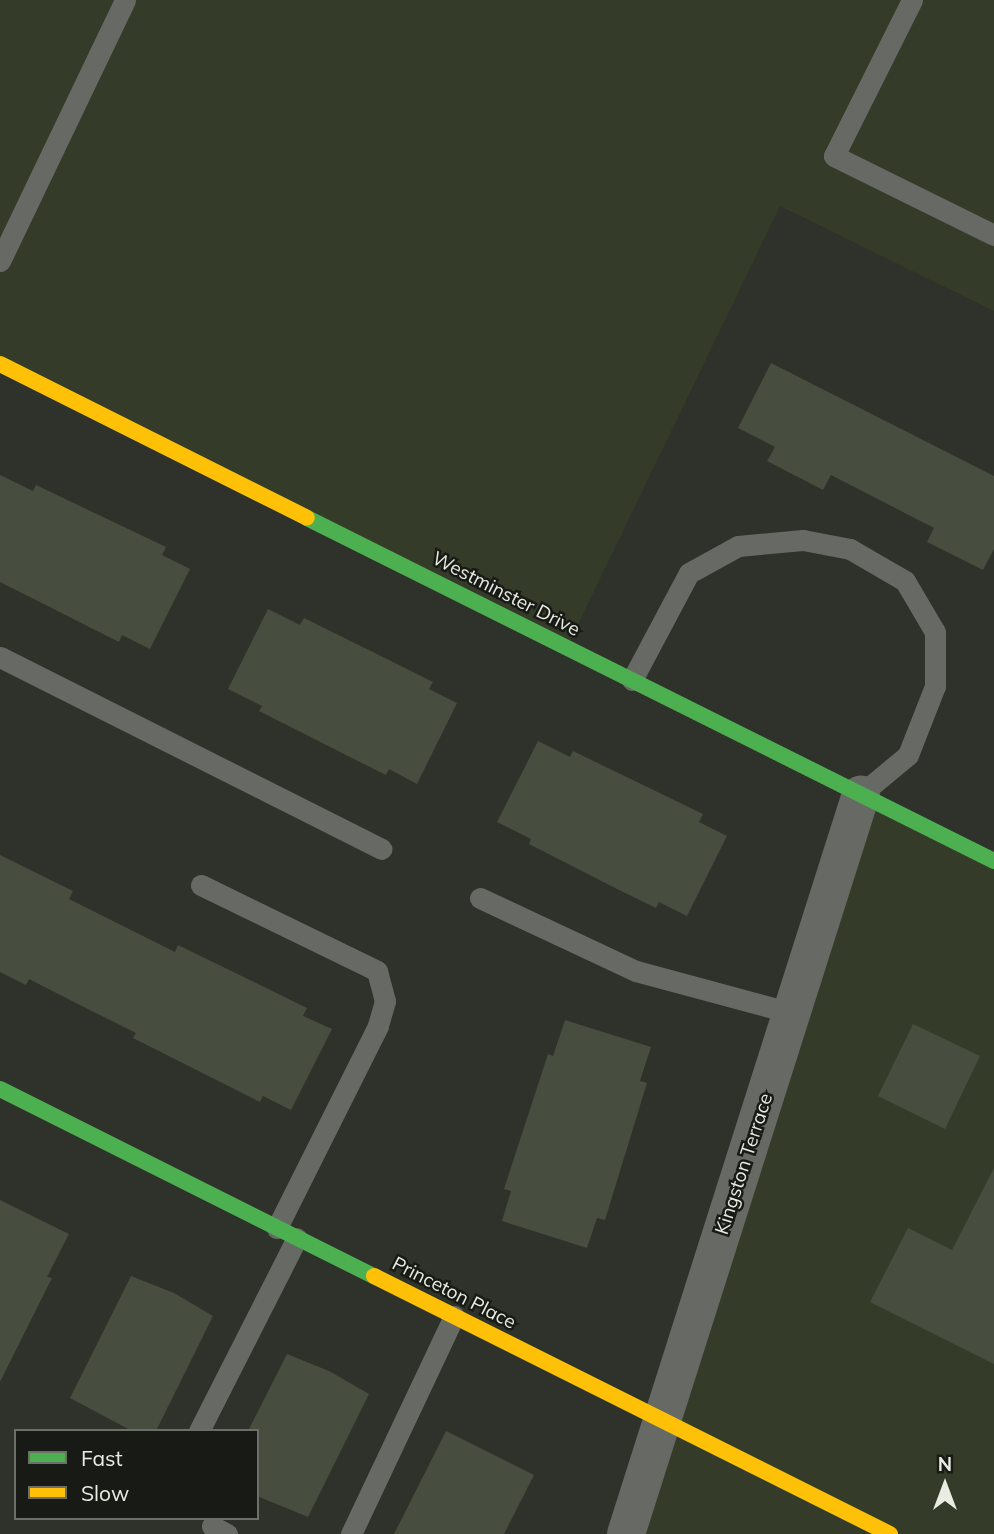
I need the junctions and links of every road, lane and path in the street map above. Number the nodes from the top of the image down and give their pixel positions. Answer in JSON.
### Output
{"nodes":[{"id":1,"x":125,"y":0,"type":"edge"},
{"id":2,"x":912,"y":0,"type":"edge"},
{"id":3,"x":994,"y":235,"type":"edge"},
{"id":4,"x":0,"y":261,"type":"edge"},
{"id":5,"x":0,"y":364,"type":"edge"},
{"id":6,"x":0,"y":656,"type":"edge"},
{"id":7,"x":632,"y":680,"type":"junction"},
{"id":8,"x":861,"y":794,"type":"junction"},
{"id":9,"x":381,"y":849,"type":"dead end"},
{"id":10,"x":994,"y":861,"type":"edge"},
{"id":11,"x":201,"y":885,"type":"dead end"},
{"id":12,"x":480,"y":898,"type":"dead end"},
{"id":13,"x":792,"y":1013,"type":"junction"},
{"id":14,"x":0,"y":1089,"type":"edge"},
{"id":15,"x":277,"y":1228,"type":"junction"},
{"id":16,"x":297,"y":1238,"type":"junction"},
{"id":17,"x":454,"y":1316,"type":"junction"},
{"id":18,"x":662,"y":1420,"type":"junction"},
{"id":19,"x":200,"y":1429,"type":"edge"},
{"id":20,"x":351,"y":1534,"type":"edge"},
{"id":21,"x":626,"y":1534,"type":"edge"},
{"id":22,"x":890,"y":1534,"type":"edge"}],
"edges":[{"from":1,"to":4,"type":"lane"},
{"from":2,"to":3,"type":"lane"},
{"from":5,"to":7,"type":"street","name":"Westminster Drive"},
{"from":6,"to":9,"type":"lane"},
{"from":7,"to":8,"type":"street","name":"Westminster Drive"},
{"from":7,"to":8,"type":"lane"},
{"from":8,"to":10,"type":"street","name":"Westminster Drive"},
{"from":8,"to":13,"type":"street","name":"Kingston Terrace"},
{"from":11,"to":15,"type":"lane"},
{"from":12,"to":13,"type":"lane"},
{"from":13,"to":18,"type":"street","name":"Kingston Terrace"},
{"from":14,"to":15,"type":"street","name":"Princeton Place"},
{"from":15,"to":16,"type":"street","name":"Princeton Place"},
{"from":16,"to":17,"type":"street","name":"Princeton Place"},
{"from":16,"to":19,"type":"lane"},
{"from":17,"to":18,"type":"street","name":"Princeton Place"},
{"from":17,"to":20,"type":"lane"},
{"from":18,"to":21,"type":"street","name":"Kingston Terrace"},
{"from":18,"to":22,"type":"street","name":"Princeton Place"}]}
